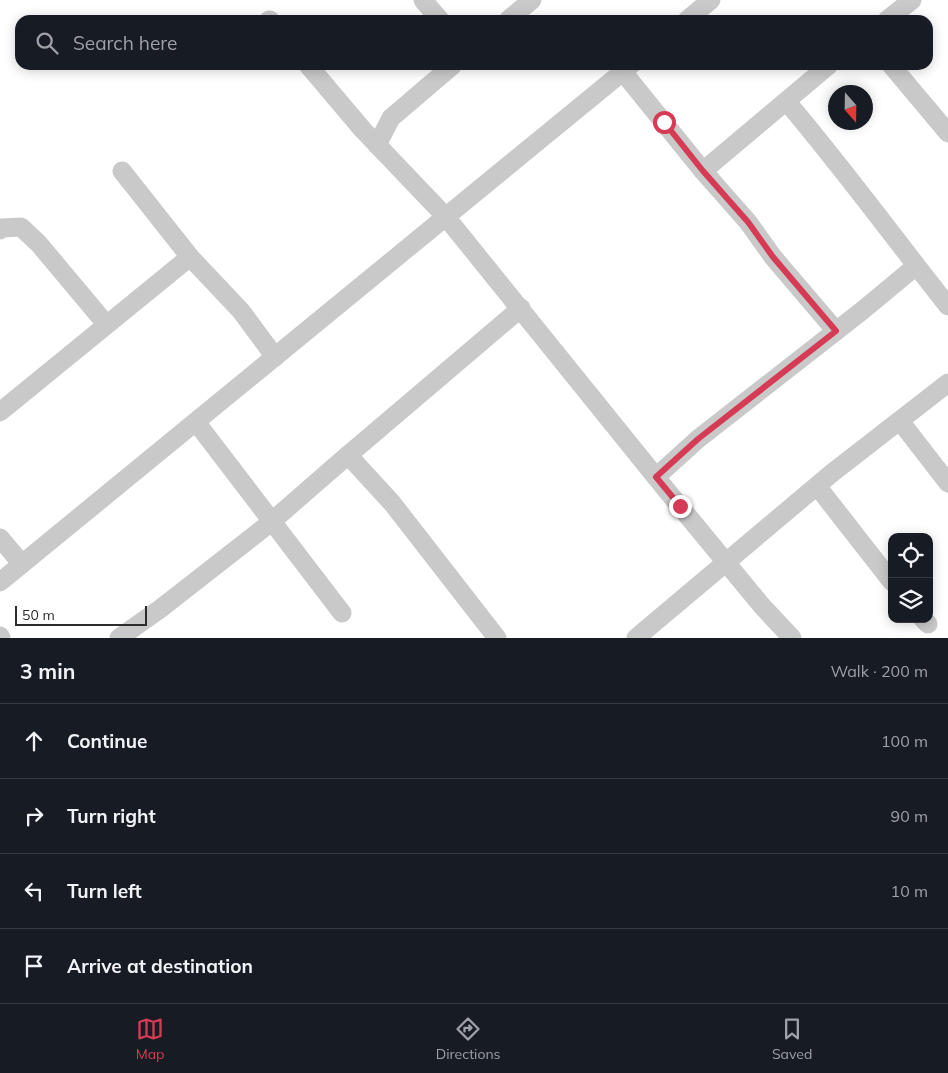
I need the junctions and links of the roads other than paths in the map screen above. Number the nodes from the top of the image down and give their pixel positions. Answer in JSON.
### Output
{"nodes":[{"id":1,"x":423,"y":0,"type":"edge"},
{"id":2,"x":532,"y":0,"type":"edge"},
{"id":3,"x":912,"y":0,"type":"edge"},
{"id":4,"x":707,"y":1,"type":"edge"},
{"id":5,"x":436,"y":15,"type":"edge"},
{"id":6,"x":514,"y":15,"type":"edge"},
{"id":7,"x":692,"y":15,"type":"edge"},
{"id":8,"x":893,"y":15,"type":"edge"},
{"id":9,"x":312,"y":70,"type":"edge"},
{"id":10,"x":447,"y":70,"type":"edge"},
{"id":11,"x":625,"y":70,"type":"edge"},
{"id":12,"x":628,"y":70,"type":"edge"},
{"id":13,"x":823,"y":70,"type":"edge"},
{"id":14,"x":895,"y":70,"type":"edge"},
{"id":15,"x":787,"y":102,"type":"junction"},
{"id":16,"x":948,"y":133,"type":"edge"},
{"id":17,"x":377,"y":145,"type":"junction"},
{"id":18,"x":703,"y":171,"type":"junction"},
{"id":19,"x":122,"y":172,"type":"dead end"},
{"id":20,"x":446,"y":217,"type":"junction"},
{"id":21,"x":0,"y":230,"type":"edge"},
{"id":22,"x":190,"y":257,"type":"junction"},
{"id":23,"x":916,"y":266,"type":"junction"},
{"id":24,"x":948,"y":306,"type":"edge"},
{"id":25,"x":521,"y":308,"type":"junction"},
{"id":26,"x":106,"y":324,"type":"junction"},
{"id":27,"x":836,"y":331,"type":"junction"},
{"id":28,"x":275,"y":357,"type":"junction"},
{"id":29,"x":948,"y":383,"type":"edge"},
{"id":30,"x":0,"y":412,"type":"edge"},
{"id":31,"x":900,"y":421,"type":"junction"},
{"id":32,"x":196,"y":422,"type":"junction"},
{"id":33,"x":348,"y":455,"type":"junction"},
{"id":34,"x":656,"y":477,"type":"junction"},
{"id":35,"x":948,"y":482,"type":"edge"},
{"id":36,"x":817,"y":486,"type":"junction"},
{"id":37,"x":272,"y":522,"type":"junction"},
{"id":38,"x":0,"y":538,"type":"edge"},
{"id":39,"x":726,"y":563,"type":"junction"},
{"id":40,"x":22,"y":564,"type":"junction"},
{"id":41,"x":889,"y":578,"type":"edge"},
{"id":42,"x":0,"y":582,"type":"edge"},
{"id":43,"x":342,"y":613,"type":"dead end"},
{"id":44,"x":119,"y":638,"type":"edge"},
{"id":45,"x":497,"y":638,"type":"edge"},
{"id":46,"x":636,"y":638,"type":"edge"},
{"id":47,"x":792,"y":638,"type":"edge"}],
"edges":[{"from":1,"to":5,"type":"street"},
{"from":2,"to":6,"type":"street"},
{"from":3,"to":8,"type":"street"},
{"from":4,"to":7,"type":"street"},
{"from":9,"to":17,"type":"street"},
{"from":10,"to":17,"type":"street"},
{"from":11,"to":20,"type":"street"},
{"from":12,"to":18,"type":"street"},
{"from":13,"to":15,"type":"street"},
{"from":14,"to":16,"type":"street"},
{"from":15,"to":18,"type":"street"},
{"from":15,"to":23,"type":"street"},
{"from":17,"to":20,"type":"street"},
{"from":18,"to":27,"type":"street"},
{"from":19,"to":22,"type":"street"},
{"from":20,"to":25,"type":"street"},
{"from":20,"to":28,"type":"street"},
{"from":21,"to":26,"type":"street"},
{"from":22,"to":26,"type":"street"},
{"from":22,"to":28,"type":"street"},
{"from":23,"to":24,"type":"street"},
{"from":23,"to":27,"type":"street"},
{"from":25,"to":33,"type":"street"},
{"from":25,"to":34,"type":"street"},
{"from":26,"to":30,"type":"street"},
{"from":27,"to":34,"type":"street"},
{"from":28,"to":32,"type":"street"},
{"from":29,"to":31,"type":"street"},
{"from":31,"to":35,"type":"street"},
{"from":31,"to":36,"type":"street"},
{"from":32,"to":37,"type":"street"},
{"from":32,"to":40,"type":"street"},
{"from":33,"to":37,"type":"street"},
{"from":33,"to":45,"type":"street"},
{"from":34,"to":39,"type":"street"},
{"from":36,"to":39,"type":"street"},
{"from":36,"to":41,"type":"street"},
{"from":37,"to":43,"type":"street"},
{"from":37,"to":44,"type":"street"},
{"from":38,"to":40,"type":"street"},
{"from":39,"to":46,"type":"street"},
{"from":39,"to":47,"type":"street"},
{"from":40,"to":42,"type":"street"}]}
